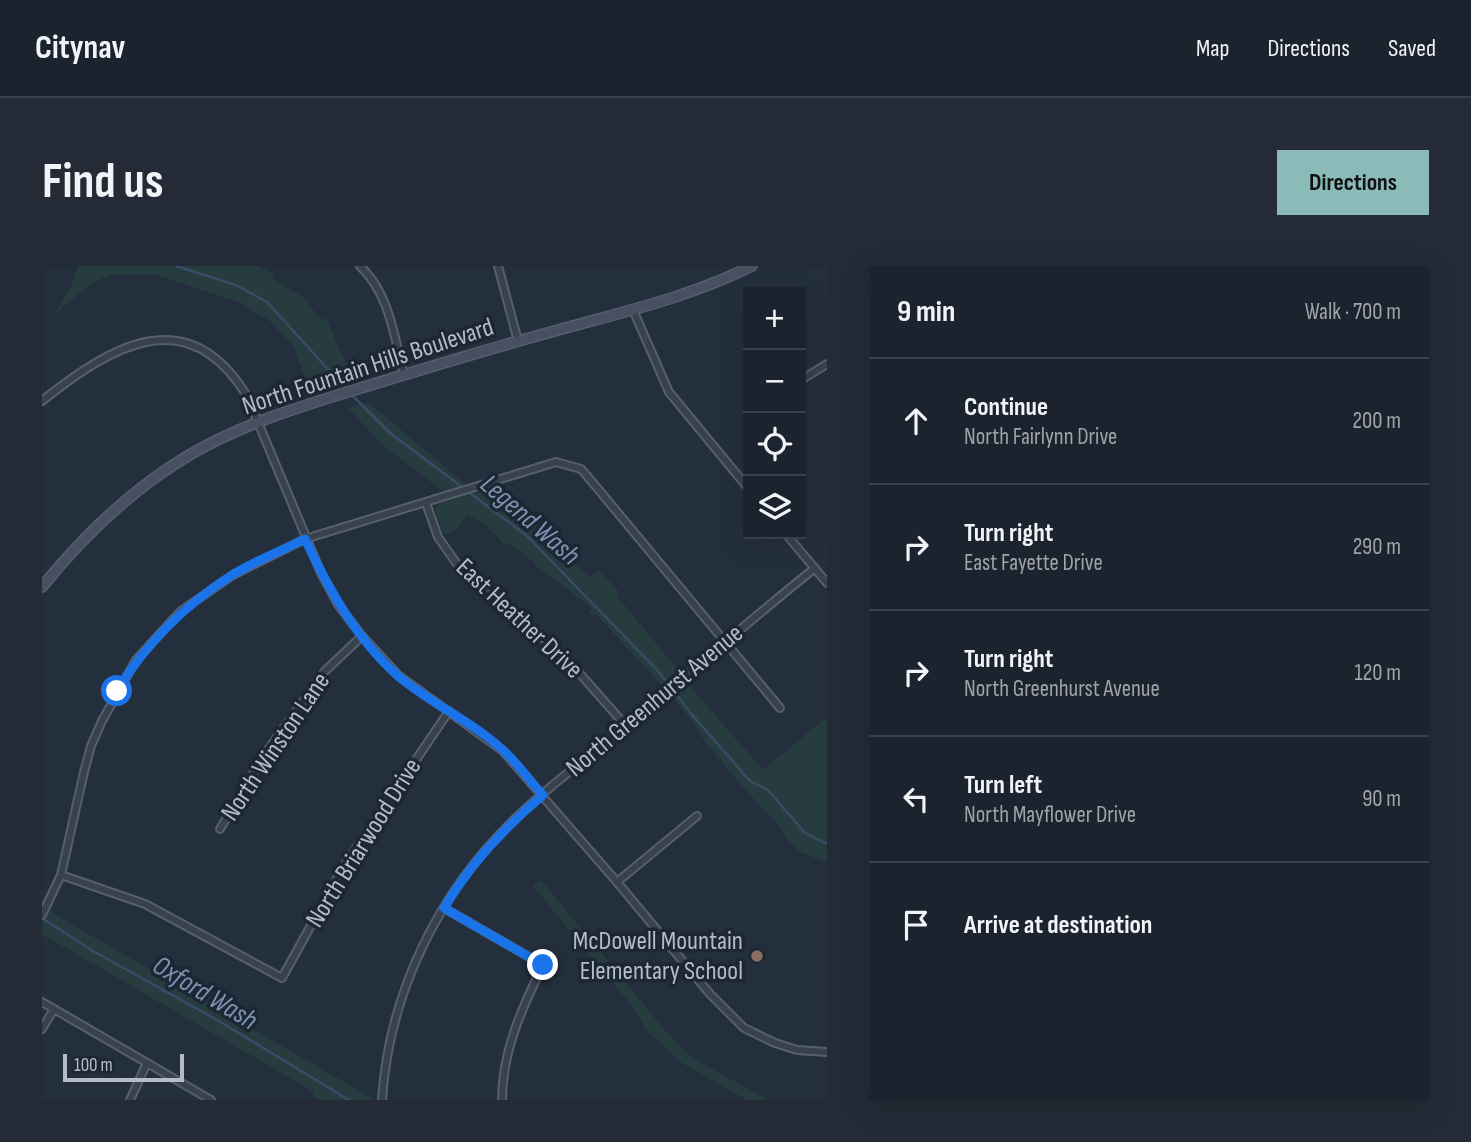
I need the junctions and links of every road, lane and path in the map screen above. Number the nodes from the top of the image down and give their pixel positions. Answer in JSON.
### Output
{"nodes":[{"id":1,"x":360,"y":266,"type":"edge"},
{"id":2,"x":498,"y":266,"type":"edge"},
{"id":3,"x":752,"y":266,"type":"edge"},
{"id":4,"x":633,"y":310,"type":"junction"},
{"id":5,"x":518,"y":341,"type":"junction"},
{"id":6,"x":827,"y":364,"type":"edge"},
{"id":7,"x":404,"y":375,"type":"junction"},
{"id":8,"x":806,"y":377,"type":"edge"},
{"id":9,"x":42,"y":401,"type":"edge"},
{"id":10,"x":258,"y":422,"type":"junction"},
{"id":11,"x":743,"y":482,"type":"edge"},
{"id":12,"x":426,"y":503,"type":"junction"},
{"id":13,"x":305,"y":539,"type":"junction"},
{"id":14,"x":790,"y":539,"type":"edge"},
{"id":15,"x":815,"y":568,"type":"junction"},
{"id":16,"x":827,"y":583,"type":"edge"},
{"id":17,"x":42,"y":587,"type":"edge"},
{"id":18,"x":362,"y":636,"type":"junction"},
{"id":19,"x":724,"y":641,"type":"junction"},
{"id":20,"x":780,"y":708,"type":"dead end"},
{"id":21,"x":449,"y":711,"type":"junction"},
{"id":22,"x":626,"y":726,"type":"junction"},
{"id":23,"x":543,"y":795,"type":"junction"},
{"id":24,"x":697,"y":816,"type":"dead end"},
{"id":25,"x":220,"y":829,"type":"dead end"},
{"id":26,"x":61,"y":875,"type":"junction"},
{"id":27,"x":617,"y":882,"type":"junction"},
{"id":28,"x":444,"y":908,"type":"junction"},
{"id":29,"x":42,"y":915,"type":"edge"},
{"id":30,"x":42,"y":1002,"type":"edge"},
{"id":31,"x":54,"y":1009,"type":"junction"},
{"id":32,"x":42,"y":1029,"type":"edge"},
{"id":33,"x":827,"y":1052,"type":"edge"},
{"id":34,"x":147,"y":1063,"type":"junction"},
{"id":35,"x":130,"y":1100,"type":"edge"},
{"id":36,"x":211,"y":1100,"type":"edge"},
{"id":37,"x":382,"y":1100,"type":"edge"},
{"id":38,"x":502,"y":1100,"type":"edge"}],
"edges":[{"from":1,"to":7,"type":"street"},
{"from":2,"to":5,"type":"street"},
{"from":3,"to":4,"type":"main road","name":"North Fountain Hills Boulevard"},
{"from":4,"to":5,"type":"main road","name":"North Fountain Hills Boulevard"},
{"from":4,"to":11,"type":"street"},
{"from":5,"to":7,"type":"main road","name":"North Fountain Hills Boulevard"},
{"from":6,"to":8,"type":"street"},
{"from":7,"to":10,"type":"main road","name":"North Fountain Hills Boulevard"},
{"from":9,"to":10,"type":"street"},
{"from":10,"to":13,"type":"street"},
{"from":10,"to":17,"type":"main road","name":"North Fountain Hills Boulevard"},
{"from":12,"to":13,"type":"street"},
{"from":12,"to":19,"type":"street"},
{"from":12,"to":22,"type":"street","name":"East Heather Drive"},
{"from":13,"to":18,"type":"street"},
{"from":13,"to":26,"type":"street"},
{"from":14,"to":15,"type":"street"},
{"from":15,"to":16,"type":"street"},
{"from":15,"to":19,"type":"street","name":"North Greenhurst Avenue"},
{"from":18,"to":21,"type":"street"},
{"from":18,"to":25,"type":"street","name":"North Winston Lane"},
{"from":19,"to":20,"type":"street"},
{"from":19,"to":22,"type":"street","name":"North Greenhurst Avenue"},
{"from":21,"to":23,"type":"street"},
{"from":21,"to":26,"type":"street","name":"North Briarwood Drive"},
{"from":22,"to":23,"type":"street","name":"North Greenhurst Avenue"},
{"from":23,"to":27,"type":"street"},
{"from":23,"to":28,"type":"street","name":"North Greenhurst Avenue"},
{"from":24,"to":27,"type":"street"},
{"from":26,"to":29,"type":"street"},
{"from":27,"to":33,"type":"street"},
{"from":28,"to":37,"type":"street","name":"North Greenhurst Avenue"},
{"from":28,"to":38,"type":"street"},
{"from":30,"to":31,"type":"street"},
{"from":31,"to":32,"type":"street"},
{"from":31,"to":34,"type":"street"},
{"from":34,"to":35,"type":"street"},
{"from":34,"to":36,"type":"street"}]}
